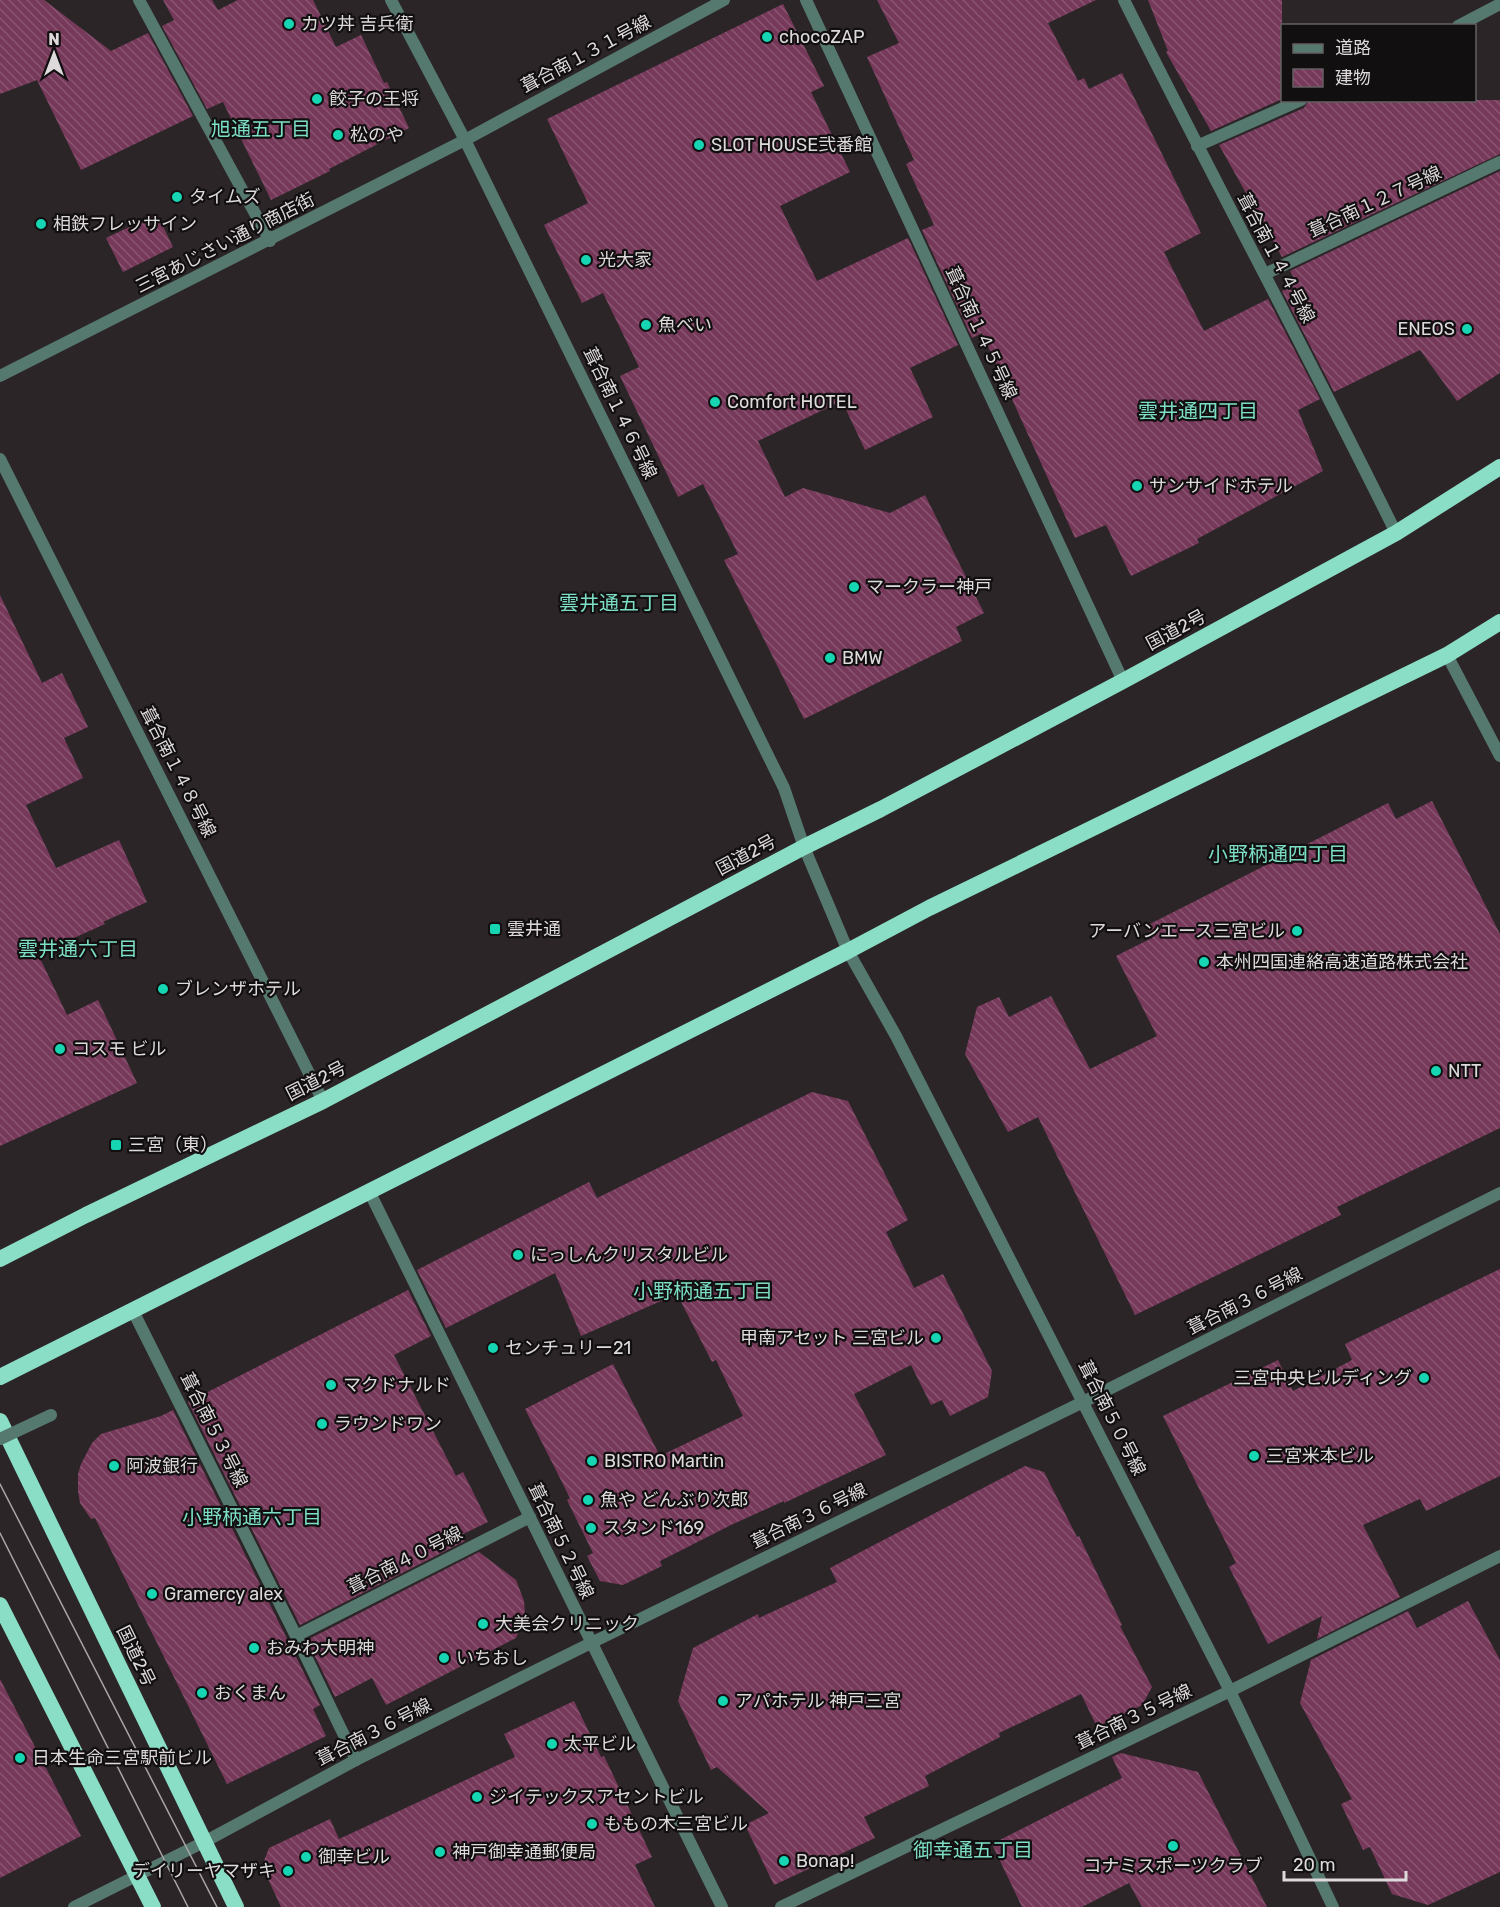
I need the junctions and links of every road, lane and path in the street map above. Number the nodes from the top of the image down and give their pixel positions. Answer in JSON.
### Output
{"nodes":[{"id":1,"x":139,"y":0,"type":"edge"},
{"id":2,"x":391,"y":0,"type":"edge"},
{"id":3,"x":724,"y":0,"type":"edge"},
{"id":4,"x":806,"y":0,"type":"edge"},
{"id":5,"x":1124,"y":0,"type":"edge"},
{"id":6,"x":1500,"y":4,"type":"edge"},
{"id":7,"x":1462,"y":24,"type":"edge"},
{"id":8,"x":1296,"y":102,"type":"edge"},
{"id":9,"x":465,"y":140,"type":"junction"},
{"id":10,"x":1197,"y":146,"type":"junction"},
{"id":11,"x":1500,"y":162,"type":"edge"},
{"id":12,"x":270,"y":241,"type":"junction"},
{"id":13,"x":1265,"y":274,"type":"junction"},
{"id":14,"x":0,"y":376,"type":"edge"},
{"id":15,"x":0,"y":459,"type":"edge"},
{"id":16,"x":1500,"y":467,"type":"edge"},
{"id":17,"x":1396,"y":533,"type":"junction"},
{"id":18,"x":1500,"y":622,"type":"edge"},
{"id":19,"x":1447,"y":655,"type":"junction"},
{"id":20,"x":1124,"y":681,"type":"junction"},
{"id":21,"x":1500,"y":756,"type":"edge"},
{"id":22,"x":804,"y":847,"type":"junction"},
{"id":23,"x":848,"y":951,"type":"junction"},
{"id":24,"x":323,"y":1101,"type":"junction"},
{"id":25,"x":369,"y":1191,"type":"junction"},
{"id":26,"x":1500,"y":1193,"type":"edge"},
{"id":27,"x":0,"y":1259,"type":"edge"},
{"id":28,"x":133,"y":1311,"type":"junction"},
{"id":29,"x":0,"y":1377,"type":"edge"},
{"id":30,"x":1083,"y":1402,"type":"junction"},
{"id":31,"x":51,"y":1415,"type":"dead end"},
{"id":32,"x":0,"y":1421,"type":"edge"},
{"id":33,"x":0,"y":1439,"type":"edge"},
{"id":34,"x":530,"y":1517,"type":"junction"},
{"id":35,"x":1500,"y":1556,"type":"edge"},
{"id":36,"x":0,"y":1605,"type":"edge"},
{"id":37,"x":296,"y":1636,"type":"junction"},
{"id":38,"x":591,"y":1643,"type":"junction"},
{"id":39,"x":1230,"y":1691,"type":"junction"},
{"id":40,"x":356,"y":1760,"type":"junction"},
{"id":41,"x":204,"y":1842,"type":"junction"},
{"id":42,"x":137,"y":1876,"type":"junction"},
{"id":43,"x":74,"y":1907,"type":"edge"},
{"id":44,"x":153,"y":1907,"type":"edge"},
{"id":45,"x":236,"y":1907,"type":"edge"},
{"id":46,"x":722,"y":1907,"type":"edge"},
{"id":47,"x":781,"y":1907,"type":"edge"},
{"id":48,"x":1333,"y":1907,"type":"edge"}],
"edges":[{"from":1,"to":12,"type":"street"},
{"from":2,"to":9,"type":"street","name":"葺合南１４６号線"},
{"from":3,"to":9,"type":"street","name":"葺合南１３１号線"},
{"from":4,"to":20,"type":"street","name":"葺合南１４５号線"},
{"from":5,"to":10,"type":"street","name":"葺合南１４４号線"},
{"from":6,"to":7,"type":"street"},
{"from":8,"to":10,"type":"street"},
{"from":9,"to":12,"type":"street","name":"三宮あじさい通り商店街"},
{"from":9,"to":22,"type":"street","name":"葺合南１４６号線"},
{"from":10,"to":13,"type":"street","name":"葺合南１４４号線"},
{"from":11,"to":13,"type":"street","name":"葺合南１２７号線"},
{"from":12,"to":14,"type":"street","name":"三宮あじさい通り商店街"},
{"from":13,"to":17,"type":"street","name":"葺合南１４４号線"},
{"from":15,"to":24,"type":"street","name":"葺合南１４８号線"},
{"from":16,"to":17,"type":"highway","name":"国道2号"},
{"from":17,"to":20,"type":"highway","name":"国道2号"},
{"from":18,"to":19,"type":"highway"},
{"from":19,"to":21,"type":"street"},
{"from":19,"to":23,"type":"highway"},
{"from":20,"to":22,"type":"highway","name":"国道2号"},
{"from":22,"to":23,"type":"street","name":"葺合南１４６号線"},
{"from":22,"to":24,"type":"highway","name":"国道2号"},
{"from":23,"to":25,"type":"highway"},
{"from":23,"to":30,"type":"street","name":"葺合南５０号線"},
{"from":24,"to":27,"type":"highway","name":"国道2号"},
{"from":25,"to":28,"type":"highway"},
{"from":25,"to":34,"type":"street","name":"葺合南５２号線"},
{"from":26,"to":30,"type":"street","name":"葺合南３６号線"},
{"from":28,"to":29,"type":"highway"},
{"from":28,"to":37,"type":"street","name":"葺合南５３号線"},
{"from":30,"to":38,"type":"street","name":"葺合南３６号線"},
{"from":30,"to":39,"type":"street","name":"葺合南５０号線"},
{"from":31,"to":33,"type":"street","bridge":true},
{"from":32,"to":41,"type":"highway","name":"国道2号"},
{"from":34,"to":37,"type":"street","name":"葺合南４０号線"},
{"from":34,"to":38,"type":"street","name":"葺合南５２号線"},
{"from":35,"to":39,"type":"street","name":"葺合南３５号線"},
{"from":36,"to":42,"type":"highway"},
{"from":37,"to":40,"type":"street","name":"葺合南５３号線"},
{"from":38,"to":40,"type":"street","name":"葺合南３６号線"},
{"from":38,"to":46,"type":"street","name":"葺合南５２号線"},
{"from":39,"to":47,"type":"street","name":"葺合南３５号線"},
{"from":39,"to":48,"type":"street","name":"葺合南５０号線"},
{"from":40,"to":41,"type":"street","name":"葺合南３６号線"},
{"from":41,"to":42,"type":"street","name":"葺合南３６号線"},
{"from":41,"to":45,"type":"highway","name":"国道2号"},
{"from":42,"to":43,"type":"street","name":"葺合南３６号線"},
{"from":42,"to":44,"type":"highway"}]}
